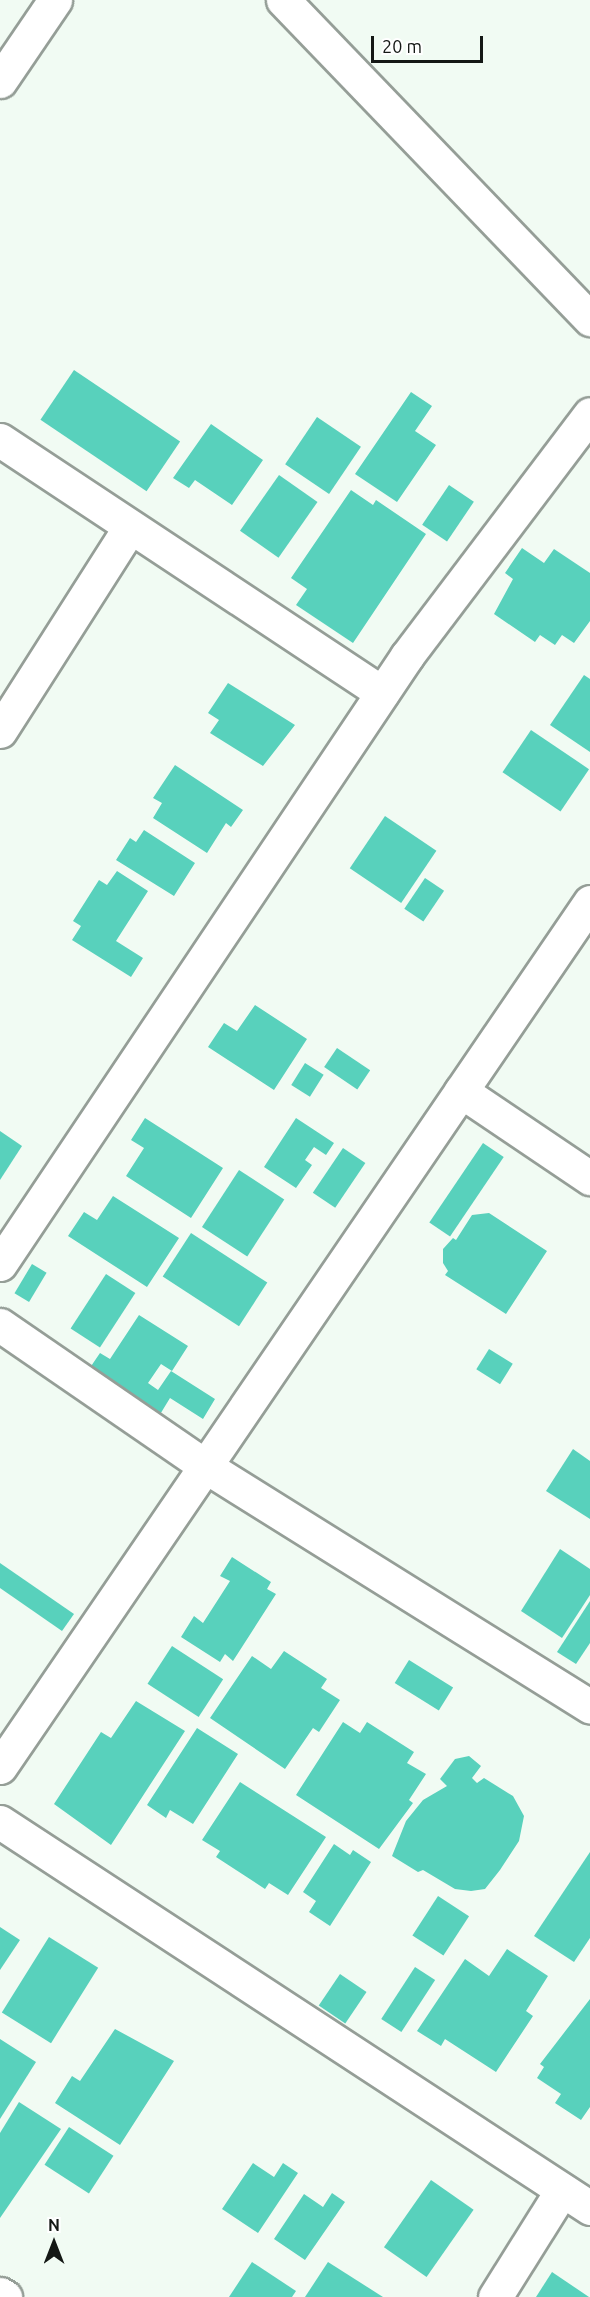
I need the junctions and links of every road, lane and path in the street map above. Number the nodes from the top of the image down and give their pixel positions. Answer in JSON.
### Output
{"nodes":[{"id":1,"x":55,"y":0,"type":"edge"},
{"id":2,"x":283,"y":0,"type":"edge"},
{"id":3,"x":0,"y":81,"type":"edge"},
{"id":4,"x":590,"y":319,"type":"edge"},
{"id":5,"x":590,"y":414,"type":"edge"},
{"id":6,"x":0,"y":440,"type":"edge"},
{"id":7,"x":130,"y":526,"type":"junction"},
{"id":8,"x":382,"y":693,"type":"junction"},
{"id":9,"x":0,"y":731,"type":"edge"},
{"id":10,"x":590,"y":902,"type":"edge"},
{"id":11,"x":461,"y":1091,"type":"junction"},
{"id":12,"x":590,"y":1178,"type":"edge"},
{"id":13,"x":0,"y":1264,"type":"edge"},
{"id":14,"x":0,"y":1325,"type":"edge"},
{"id":15,"x":205,"y":1466,"type":"junction"},
{"id":16,"x":590,"y":1707,"type":"edge"},
{"id":17,"x":0,"y":1767,"type":"edge"},
{"id":18,"x":0,"y":1822,"type":"edge"},
{"id":19,"x":562,"y":2190,"type":"junction"},
{"id":20,"x":590,"y":2208,"type":"edge"},
{"id":21,"x":0,"y":2294,"type":"edge"},
{"id":22,"x":5,"y":2297,"type":"edge"},
{"id":23,"x":495,"y":2297,"type":"edge"}],
"edges":[{"from":1,"to":3,"type":"street"},
{"from":2,"to":4,"type":"street"},
{"from":5,"to":8,"type":"street"},
{"from":6,"to":7,"type":"street"},
{"from":7,"to":8,"type":"street"},
{"from":7,"to":9,"type":"street"},
{"from":8,"to":13,"type":"street"},
{"from":10,"to":11,"type":"street"},
{"from":11,"to":12,"type":"street"},
{"from":11,"to":15,"type":"street"},
{"from":14,"to":15,"type":"street"},
{"from":15,"to":16,"type":"street"},
{"from":15,"to":17,"type":"street"},
{"from":18,"to":19,"type":"street"},
{"from":19,"to":20,"type":"street"},
{"from":19,"to":23,"type":"street"},
{"from":21,"to":22,"type":"street"}]}
